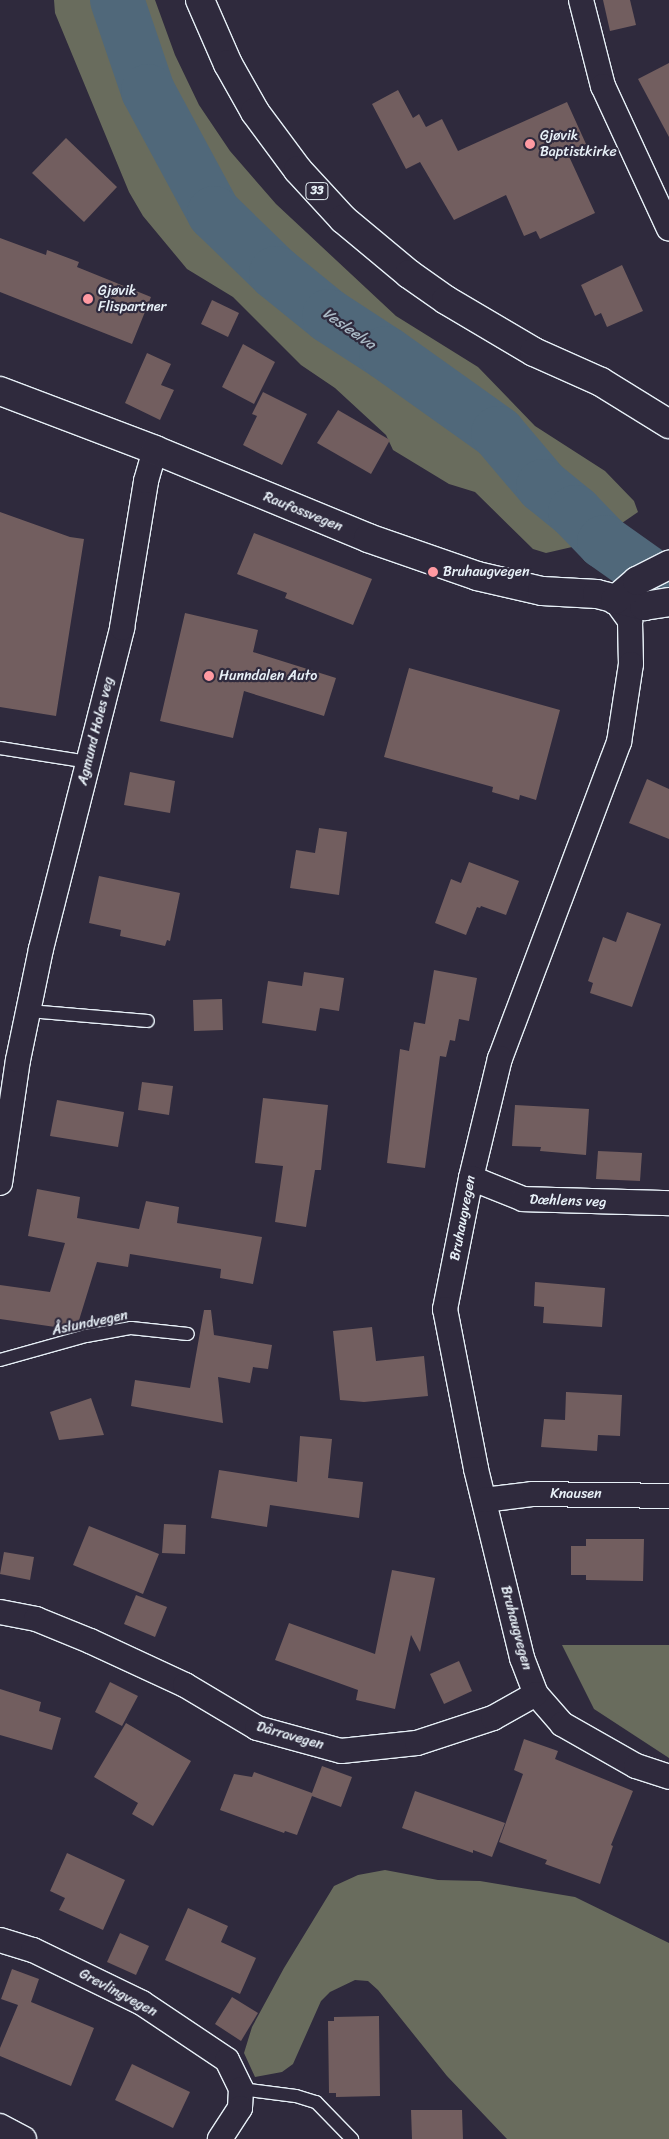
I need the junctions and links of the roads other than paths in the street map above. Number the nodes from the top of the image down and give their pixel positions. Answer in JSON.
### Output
{"nodes":[{"id":1,"x":200,"y":0,"type":"edge"},
{"id":2,"x":581,"y":0,"type":"edge"},
{"id":3,"x":669,"y":229,"type":"edge"},
{"id":4,"x":0,"y":391,"type":"edge"},
{"id":5,"x":669,"y":424,"type":"edge"},
{"id":6,"x":155,"y":450,"type":"junction"},
{"id":7,"x":669,"y":564,"type":"edge"},
{"id":8,"x":615,"y":600,"type":"junction"},
{"id":9,"x":669,"y":602,"type":"edge"},
{"id":10,"x":0,"y":748,"type":"edge"},
{"id":11,"x":88,"y":762,"type":"junction"},
{"id":12,"x":29,"y":1011,"type":"junction"},
{"id":13,"x":148,"y":1021,"type":"dead end"},
{"id":14,"x":471,"y":1178,"type":"junction"},
{"id":15,"x":0,"y":1183,"type":"edge"},
{"id":16,"x":669,"y":1203,"type":"edge"},
{"id":17,"x":188,"y":1334,"type":"dead end"},
{"id":18,"x":0,"y":1360,"type":"edge"},
{"id":19,"x":669,"y":1496,"type":"edge"},
{"id":20,"x":484,"y":1500,"type":"junction"},
{"id":21,"x":0,"y":1612,"type":"edge"},
{"id":22,"x":536,"y":1694,"type":"junction"},
{"id":23,"x":669,"y":1778,"type":"edge"},
{"id":24,"x":0,"y":1940,"type":"edge"},
{"id":25,"x":241,"y":2089,"type":"junction"},
{"id":26,"x":0,"y":2126,"type":"edge"},
{"id":27,"x":24,"y":2139,"type":"edge"},
{"id":28,"x":220,"y":2139,"type":"edge"},
{"id":29,"x":352,"y":2139,"type":"edge"}],
"edges":[{"from":1,"to":5,"type":"main road","number":"33"},
{"from":2,"to":3,"type":"street"},
{"from":4,"to":6,"type":"main road","name":"Raufossvegen"},
{"from":6,"to":8,"type":"main road","name":"Raufossvegen"},
{"from":6,"to":11,"type":"street","name":"Agmund Holes veg"},
{"from":7,"to":8,"type":"main road"},
{"from":8,"to":9,"type":"main road","name":"Raufossvegen"},
{"from":8,"to":14,"type":"street","name":"Bruhaugvegen"},
{"from":10,"to":11,"type":"lane"},
{"from":11,"to":12,"type":"street","name":"Agmund Holes veg"},
{"from":12,"to":13,"type":"lane"},
{"from":12,"to":15,"type":"street","name":"Agmund Holes veg"},
{"from":14,"to":16,"type":"street","name":"Dæhlens veg"},
{"from":14,"to":20,"type":"street","name":"Bruhaugvegen"},
{"from":17,"to":18,"type":"lane","name":"Åslundvegen"},
{"from":19,"to":20,"type":"street","name":"Knausen"},
{"from":20,"to":22,"type":"street","name":"Bruhaugvegen"},
{"from":21,"to":22,"type":"street","name":"Dårravegen"},
{"from":22,"to":23,"type":"street","name":"Bruhaugvegen"},
{"from":24,"to":25,"type":"street","name":"Grevlingvegen"},
{"from":25,"to":28,"type":"street"},
{"from":25,"to":29,"type":"lane"},
{"from":26,"to":27,"type":"street"}]}
